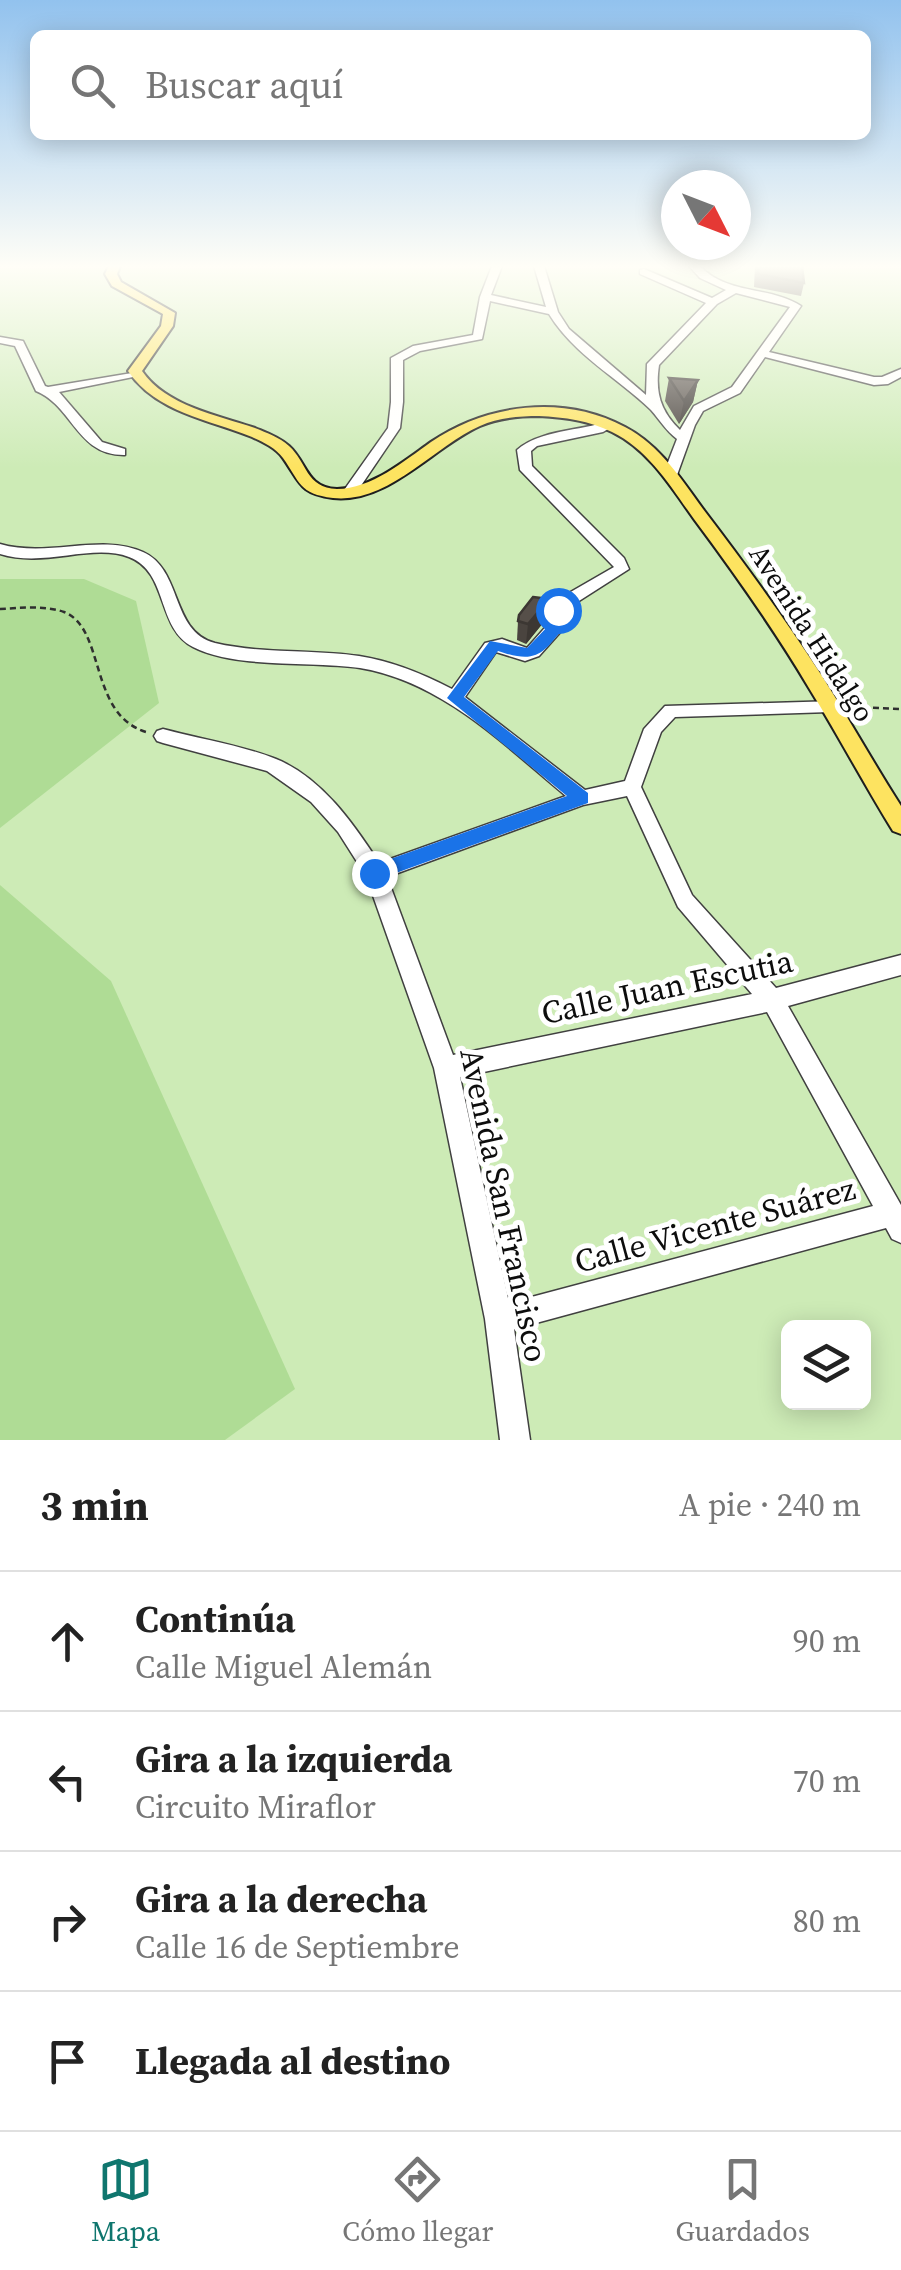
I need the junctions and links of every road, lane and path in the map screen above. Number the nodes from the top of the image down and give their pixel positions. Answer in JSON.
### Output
{"nodes":[{"id":1,"x":160,"y":333,"type":"edge"},
{"id":2,"x":479,"y":333,"type":"edge"},
{"id":3,"x":569,"y":333,"type":"edge"},
{"id":4,"x":682,"y":333,"type":"edge"},
{"id":5,"x":776,"y":333,"type":"edge"},
{"id":6,"x":0,"y":340,"type":"edge"},
{"id":7,"x":761,"y":353,"type":"junction"},
{"id":8,"x":901,"y":373,"type":"edge"},
{"id":9,"x":134,"y":374,"type":"junction"},
{"id":10,"x":52,"y":391,"type":"junction"},
{"id":11,"x":652,"y":407,"type":"junction"},
{"id":12,"x":609,"y":425,"type":"junction"},
{"id":13,"x":685,"y":439,"type":"junction"},
{"id":14,"x":120,"y":452,"type":"dead end"},
{"id":15,"x":670,"y":476,"type":"junction"},
{"id":16,"x":349,"y":493,"type":"junction"},
{"id":17,"x":0,"y":548,"type":"edge"},
{"id":18,"x":0,"y":609,"type":"edge"},
{"id":19,"x":454,"y":698,"type":"junction"},
{"id":20,"x":830,"y":706,"type":"junction"},
{"id":21,"x":901,"y":709,"type":"edge"},
{"id":22,"x":162,"y":736,"type":"joint"},
{"id":23,"x":632,"y":787,"type":"junction"},
{"id":24,"x":582,"y":798,"type":"junction"},
{"id":25,"x":901,"y":825,"type":"edge"},
{"id":26,"x":374,"y":873,"type":"junction"},
{"id":27,"x":901,"y":965,"type":"edge"},
{"id":28,"x":772,"y":1000,"type":"junction"},
{"id":29,"x":446,"y":1068,"type":"junction"},
{"id":30,"x":896,"y":1222,"type":"edge"},
{"id":31,"x":500,"y":1319,"type":"junction"},
{"id":32,"x":515,"y":1440,"type":"edge"}],
"edges":[{"from":1,"to":9,"type":"main road"},
{"from":2,"to":16,"type":"street"},
{"from":3,"to":11,"type":"street"},
{"from":4,"to":11,"type":"street"},
{"from":5,"to":7,"type":"street"},
{"from":6,"to":10,"type":"street"},
{"from":7,"to":8,"type":"street"},
{"from":7,"to":13,"type":"street"},
{"from":9,"to":10,"type":"street"},
{"from":9,"to":16,"type":"main road"},
{"from":10,"to":14,"type":"street"},
{"from":11,"to":13,"type":"street"},
{"from":12,"to":15,"type":"main road","name":"Avenida Hidalgo"},
{"from":12,"to":16,"type":"main road"},
{"from":12,"to":19,"type":"street"},
{"from":13,"to":15,"type":"street"},
{"from":15,"to":20,"type":"main road","name":"Avenida Hidalgo"},
{"from":17,"to":19,"type":"street"},
{"from":18,"to":22,"type":"path"},
{"from":19,"to":24,"type":"street"},
{"from":20,"to":21,"type":"path"},
{"from":20,"to":23,"type":"street"},
{"from":20,"to":25,"type":"main road","name":"Avenida Hidalgo"},
{"from":22,"to":26,"type":"street","name":"Avenida San Francisco"},
{"from":23,"to":24,"type":"street"},
{"from":23,"to":28,"type":"street"},
{"from":24,"to":26,"type":"street"},
{"from":26,"to":29,"type":"street","name":"Avenida San Francisco"},
{"from":27,"to":28,"type":"street","name":"Calle Juan Escutia"},
{"from":28,"to":29,"type":"street","name":"Calle Juan Escutia"},
{"from":28,"to":30,"type":"street"},
{"from":29,"to":31,"type":"street","name":"Avenida San Francisco"},
{"from":30,"to":31,"type":"street","name":"Calle Vicente Suárez"},
{"from":31,"to":32,"type":"street","name":"Avenida San Francisco"}]}
